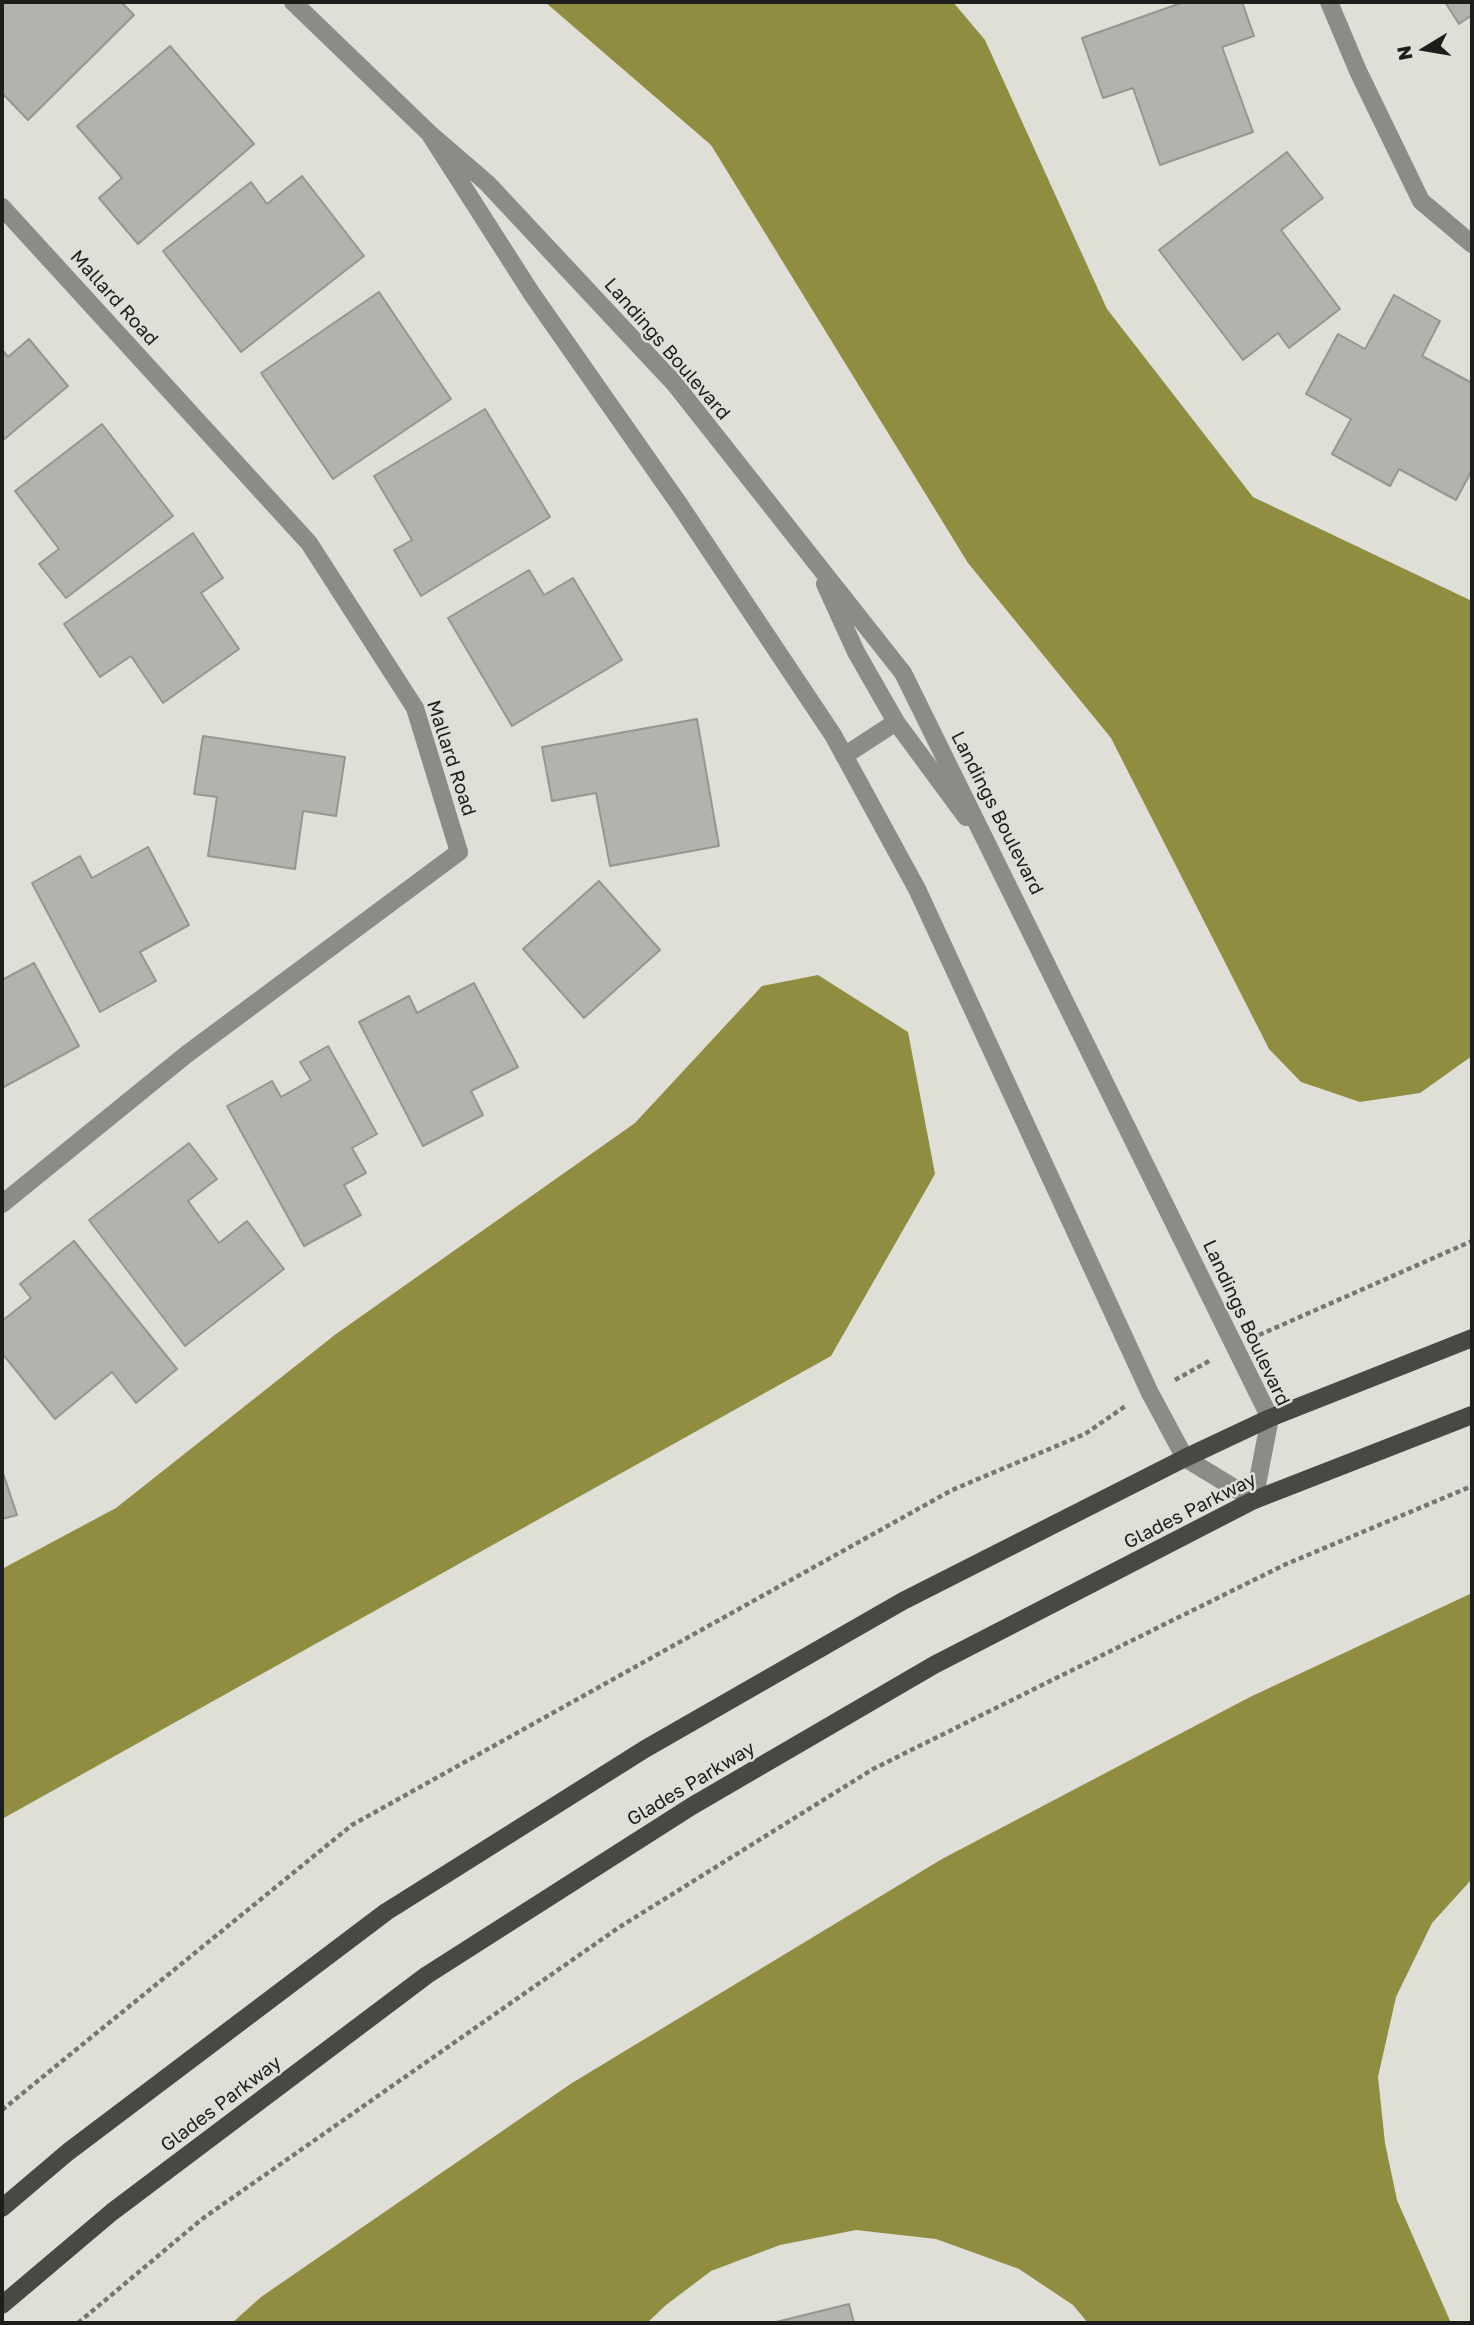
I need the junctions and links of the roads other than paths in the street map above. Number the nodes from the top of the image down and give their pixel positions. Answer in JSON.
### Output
{"nodes":[{"id":1,"x":293,"y":2,"type":"edge"},
{"id":2,"x":1329,"y":2,"type":"edge"},
{"id":3,"x":429,"y":133,"type":"junction"},
{"id":4,"x":2,"y":207,"type":"edge"},
{"id":5,"x":1472,"y":244,"type":"edge"},
{"id":6,"x":815,"y":561,"type":"junction"},
{"id":7,"x":896,"y":722,"type":"junction"},
{"id":8,"x":844,"y":756,"type":"junction"},
{"id":9,"x":995,"y":856,"type":"junction"},
{"id":10,"x":2,"y":1204,"type":"edge"},
{"id":11,"x":1472,"y":1338,"type":"edge"},
{"id":12,"x":1472,"y":1415,"type":"edge"},
{"id":13,"x":1270,"y":1418,"type":"junction"},
{"id":14,"x":1185,"y":1458,"type":"junction"},
{"id":15,"x":1254,"y":1500,"type":"junction"},
{"id":16,"x":2,"y":2208,"type":"edge"},
{"id":17,"x":2,"y":2305,"type":"edge"}],
"edges":[{"from":1,"to":3,"type":"street","name":"Landings Boulevard"},
{"from":2,"to":5,"type":"street"},
{"from":3,"to":6,"type":"street","name":"Landings Boulevard"},
{"from":3,"to":8,"type":"street","name":"Landings Boulevard"},
{"from":4,"to":10,"type":"street","name":"Mallard Road"},
{"from":6,"to":7,"type":"street"},
{"from":6,"to":9,"type":"street","name":"Landings Boulevard"},
{"from":7,"to":8,"type":"street"},
{"from":7,"to":9,"type":"street"},
{"from":8,"to":14,"type":"street","name":"Landings Boulevard"},
{"from":9,"to":13,"type":"street","name":"Landings Boulevard"},
{"from":11,"to":13,"type":"main road"},
{"from":12,"to":15,"type":"main road","name":"Glades Parkway"},
{"from":13,"to":14,"type":"main road"},
{"from":13,"to":15,"type":"street","name":"Landings Boulevard"},
{"from":14,"to":15,"type":"street"},
{"from":14,"to":16,"type":"main road"},
{"from":15,"to":17,"type":"main road","name":"Glades Parkway"}]}
